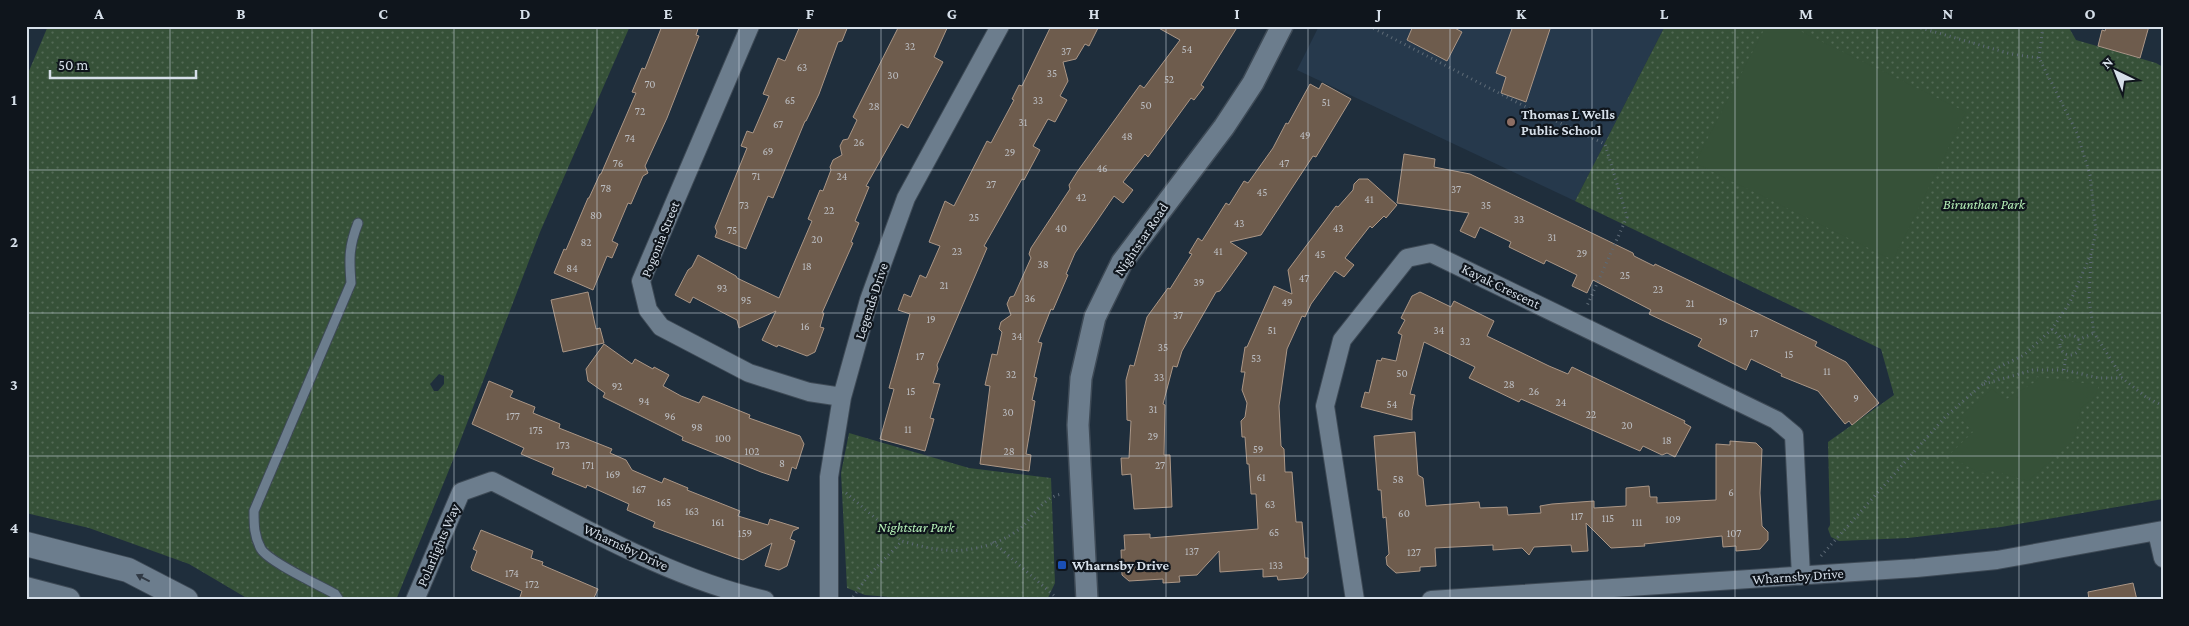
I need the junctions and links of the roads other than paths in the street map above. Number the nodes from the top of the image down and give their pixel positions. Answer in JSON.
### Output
{"nodes":[{"id":1,"x":750,"y":26,"type":"edge"},
{"id":2,"x":1000,"y":26,"type":"edge"},
{"id":3,"x":1282,"y":26,"type":"edge"},
{"id":4,"x":358,"y":223,"type":"dead end"},
{"id":5,"x":842,"y":397,"type":"junction"},
{"id":6,"x":492,"y":481,"type":"joint"},
{"id":7,"x":2160,"y":531,"type":"edge"},
{"id":8,"x":26,"y":544,"type":"edge"},
{"id":9,"x":2163,"y":558,"type":"edge"},
{"id":10,"x":1801,"y":576,"type":"junction"},
{"id":11,"x":26,"y":589,"type":"edge"},
{"id":12,"x":68,"y":600,"type":"edge"},
{"id":13,"x":186,"y":600,"type":"edge"},
{"id":14,"x":339,"y":600,"type":"edge"},
{"id":15,"x":415,"y":600,"type":"edge"},
{"id":16,"x":765,"y":600,"type":"edge"},
{"id":17,"x":829,"y":600,"type":"edge"},
{"id":18,"x":1087,"y":600,"type":"edge"},
{"id":19,"x":1355,"y":600,"type":"edge"},
{"id":20,"x":1431,"y":600,"type":"edge"}],
"edges":[{"from":1,"to":5,"type":"street","name":"Pogonia Street"},
{"from":2,"to":5,"type":"street","name":"Legends Drive"},
{"from":3,"to":18,"type":"street","name":"Nightstar Road"},
{"from":4,"to":14,"type":"lane"},
{"from":5,"to":17,"type":"street","name":"Legends Drive"},
{"from":6,"to":15,"type":"street","name":"Polarlights Way"},
{"from":6,"to":16,"type":"street","name":"Wharnsby Drive"},
{"from":7,"to":9,"type":"street"},
{"from":7,"to":10,"type":"street","name":"Wharnsby Drive"},
{"from":13,"to":8,"type":"main road","one_way":true},
{"from":10,"to":19,"type":"street","name":"Kayak Crescent"},
{"from":10,"to":20,"type":"street","name":"Wharnsby Drive"},
{"from":11,"to":12,"type":"main road"}]}
